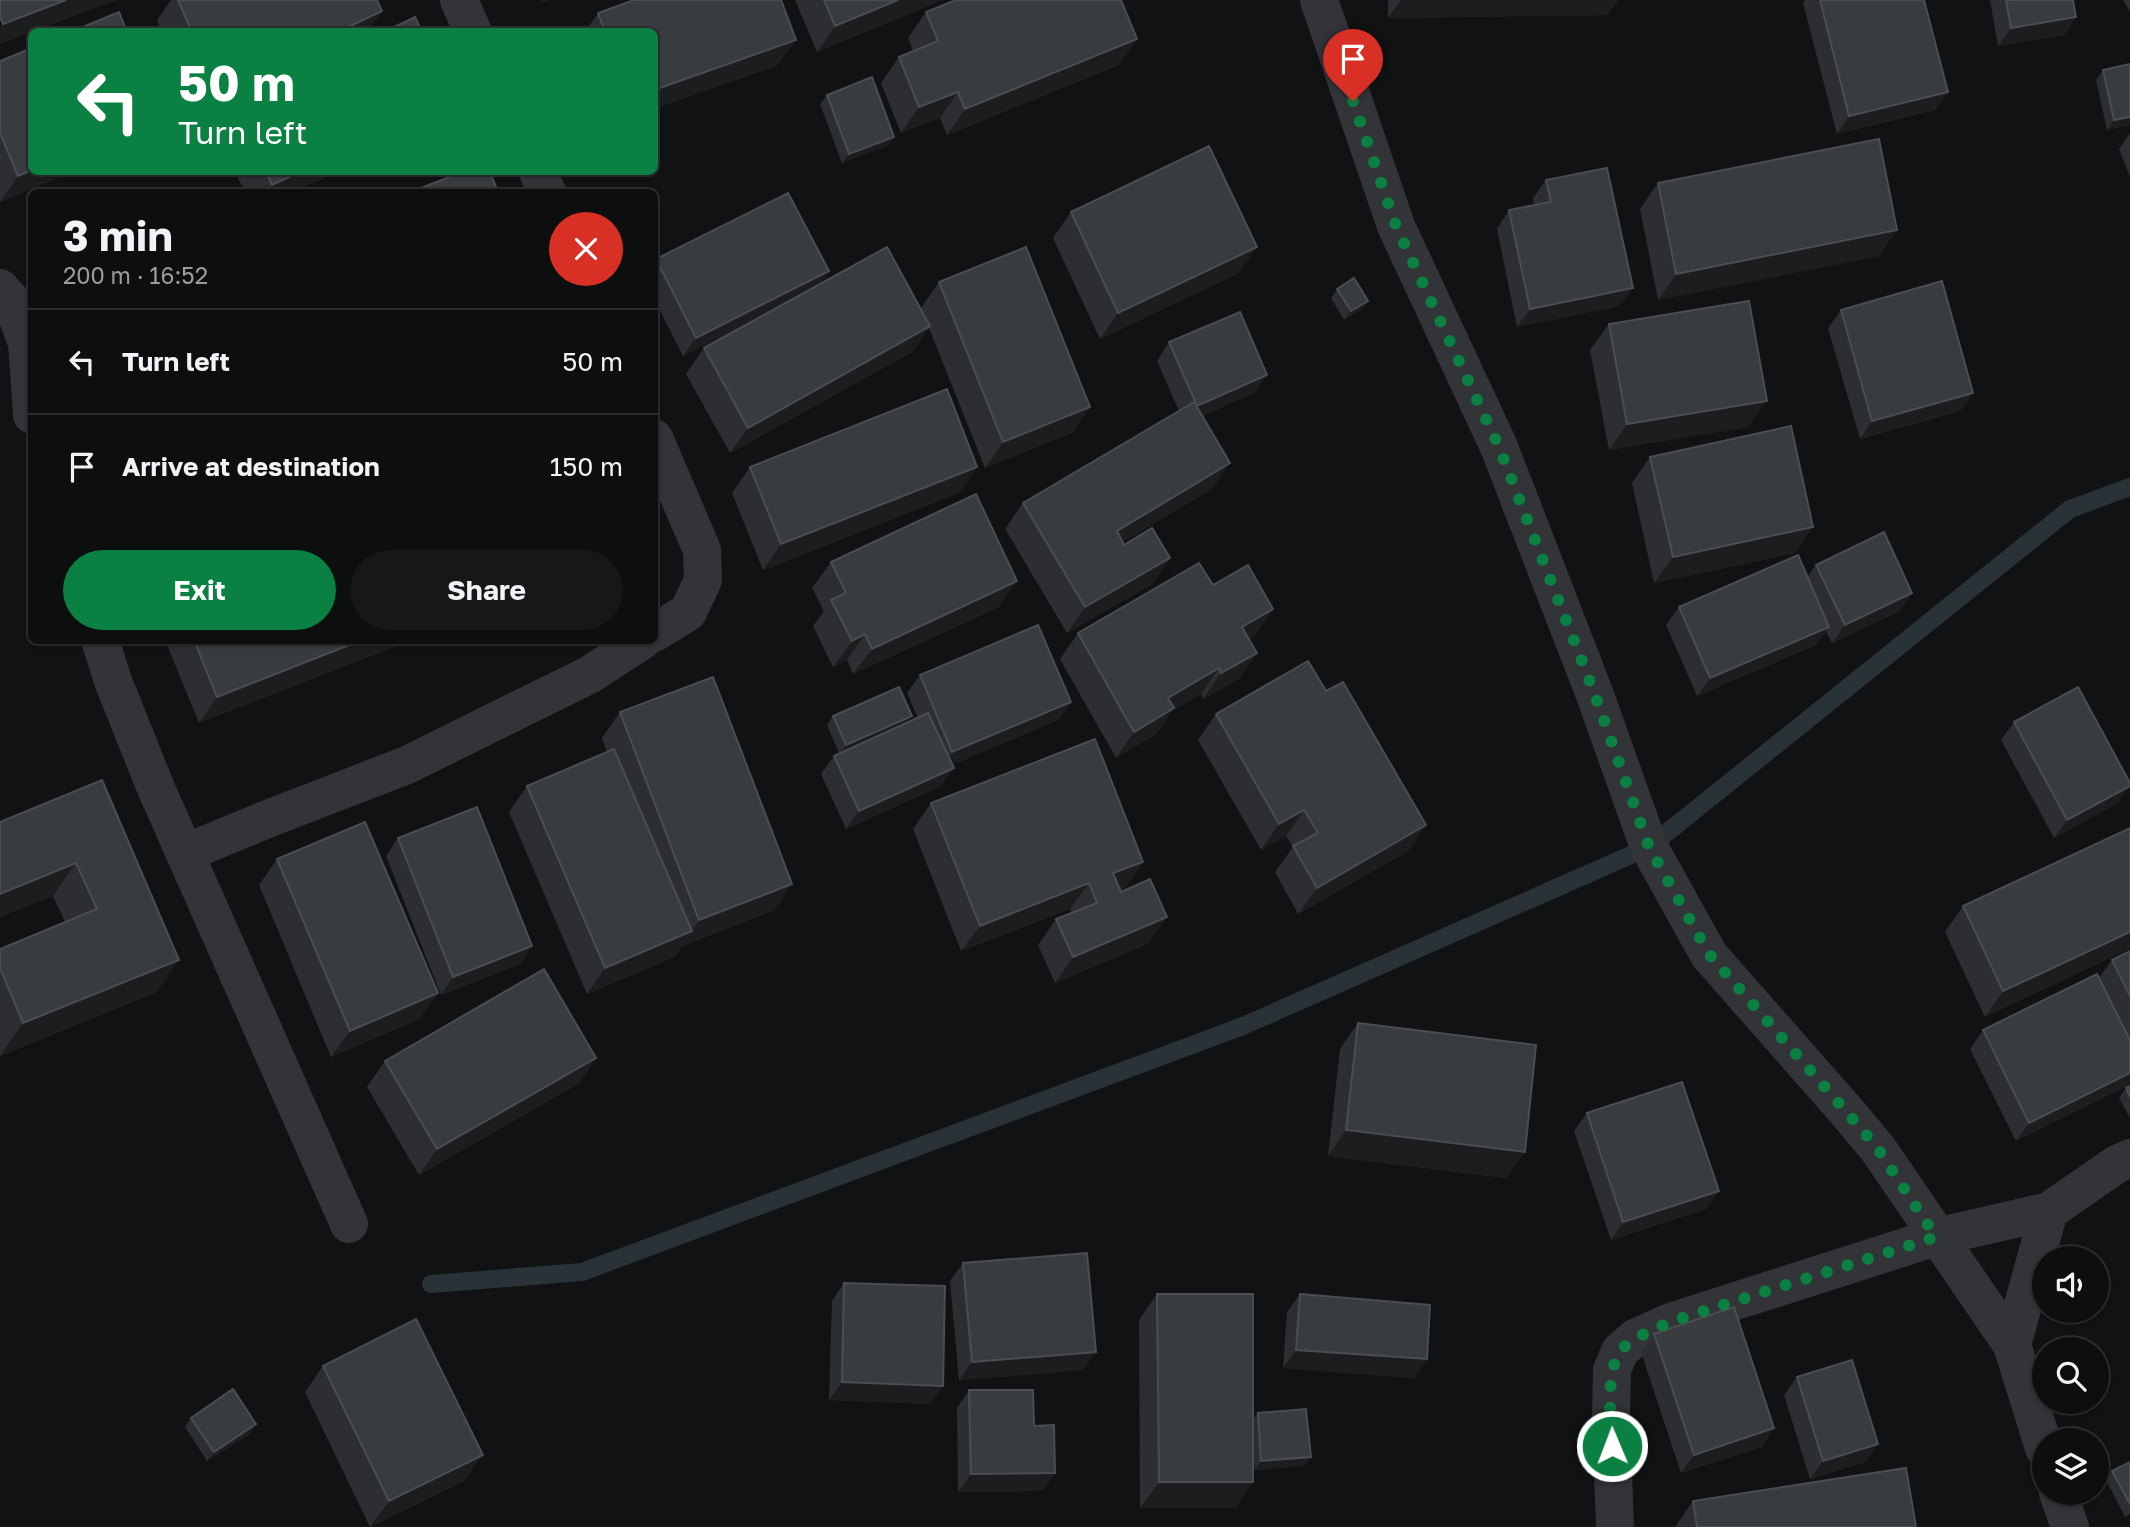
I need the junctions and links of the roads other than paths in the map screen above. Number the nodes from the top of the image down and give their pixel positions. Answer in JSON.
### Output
{"nodes":[{"id":1,"x":459,"y":0,"type":"edge"},
{"id":2,"x":1319,"y":0,"type":"edge"},
{"id":3,"x":472,"y":28,"type":"edge"},
{"id":4,"x":0,"y":288,"type":"edge"},
{"id":5,"x":28,"y":357,"type":"edge"},
{"id":6,"x":658,"y":447,"type":"edge"},
{"id":7,"x":658,"y":631,"type":"edge"},
{"id":8,"x":101,"y":644,"type":"edge"},
{"id":9,"x":637,"y":644,"type":"edge"},
{"id":10,"x":186,"y":853,"type":"junction"},
{"id":11,"x":2130,"y":1158,"type":"edge"},
{"id":12,"x":2049,"y":1211,"type":"junction"},
{"id":13,"x":349,"y":1224,"type":"dead end"},
{"id":14,"x":1936,"y":1237,"type":"junction"},
{"id":15,"x":2011,"y":1345,"type":"junction"},
{"id":16,"x":2038,"y":1428,"type":"edge"},
{"id":17,"x":2062,"y":1505,"type":"edge"},
{"id":18,"x":1615,"y":1527,"type":"edge"},
{"id":19,"x":2070,"y":1527,"type":"edge"}],
"edges":[{"from":1,"to":3,"type":"street"},
{"from":2,"to":14,"type":"street"},
{"from":4,"to":5,"type":"street"},
{"from":6,"to":7,"type":"street"},
{"from":8,"to":10,"type":"street"},
{"from":9,"to":10,"type":"street"},
{"from":10,"to":13,"type":"street"},
{"from":11,"to":12,"type":"street"},
{"from":12,"to":14,"type":"street"},
{"from":12,"to":15,"type":"street"},
{"from":14,"to":15,"type":"street"},
{"from":14,"to":18,"type":"street"},
{"from":15,"to":16,"type":"street"},
{"from":17,"to":19,"type":"street"}]}
